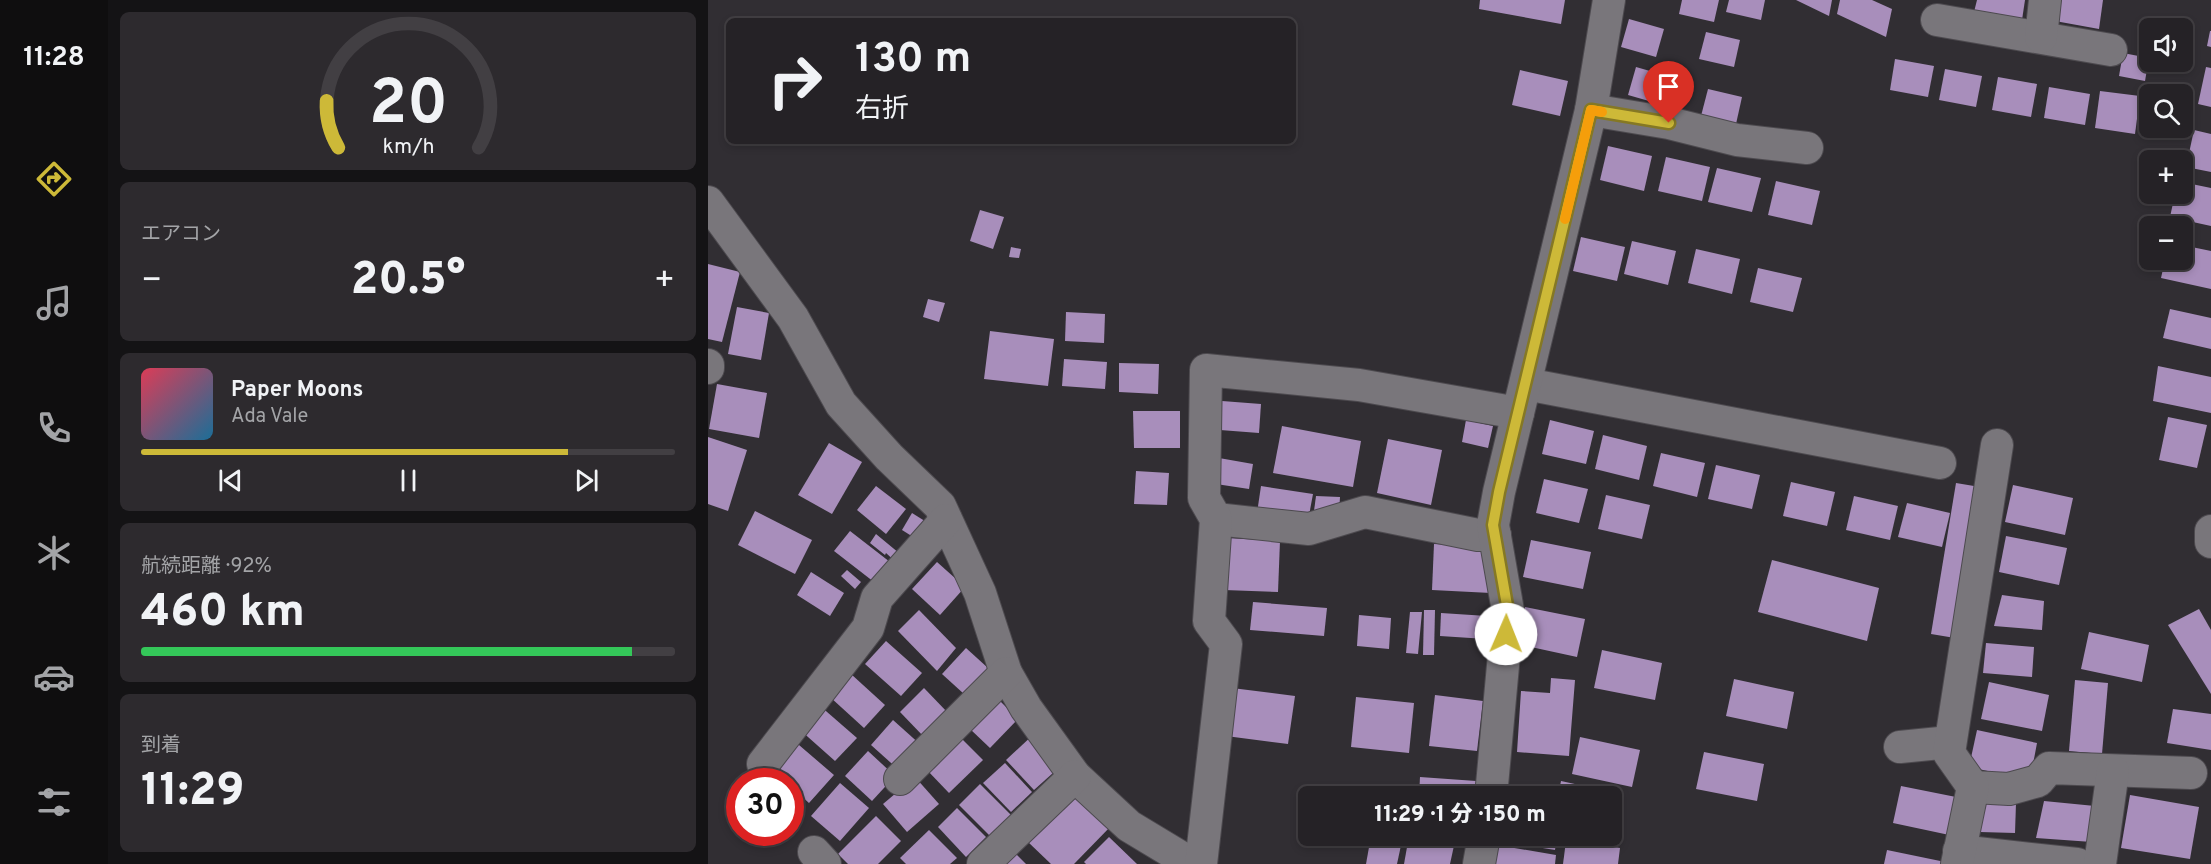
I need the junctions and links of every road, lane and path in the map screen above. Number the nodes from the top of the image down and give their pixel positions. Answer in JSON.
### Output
{"nodes":[{"id":1,"x":1609,"y":0,"type":"edge"},
{"id":2,"x":2045,"y":0,"type":"edge"},
{"id":3,"x":1937,"y":20,"type":"dead end"},
{"id":4,"x":2041,"y":37,"type":"junction"},
{"id":5,"x":2111,"y":50,"type":"dead end"},
{"id":6,"x":1591,"y":110,"type":"junction"},
{"id":7,"x":1807,"y":148,"type":"dead end"},
{"id":8,"x":708,"y":202,"type":"edge"},
{"id":9,"x":1522,"y":399,"type":"junction"},
{"id":10,"x":1997,"y":445,"type":"dead end"},
{"id":11,"x":1940,"y":463,"type":"dead end"},
{"id":12,"x":1216,"y":519,"type":"junction"},
{"id":13,"x":946,"y":520,"type":"junction"},
{"id":14,"x":2211,"y":531,"type":"edge"},
{"id":15,"x":1495,"y":535,"type":"junction"},
{"id":16,"x":2211,"y":542,"type":"edge"},
{"id":17,"x":1006,"y":674,"type":"junction"},
{"id":18,"x":1950,"y":742,"type":"junction"},
{"id":19,"x":1900,"y":747,"type":"dead end"},
{"id":20,"x":763,"y":764,"type":"dead end"},
{"id":21,"x":2113,"y":771,"type":"junction"},
{"id":22,"x":2191,"y":773,"type":"dead end"},
{"id":23,"x":1076,"y":776,"type":"junction"},
{"id":24,"x":900,"y":779,"type":"dead end"},
{"id":25,"x":1492,"y":786,"type":"edge"},
{"id":26,"x":1973,"y":787,"type":"junction"},
{"id":27,"x":1482,"y":846,"type":"edge"},
{"id":28,"x":1958,"y":858,"type":"edge"},
{"id":29,"x":1183,"y":861,"type":"edge"},
{"id":30,"x":983,"y":864,"type":"edge"},
{"id":31,"x":1479,"y":864,"type":"edge"},
{"id":32,"x":2077,"y":864,"type":"edge"},
{"id":33,"x":2100,"y":864,"type":"edge"}],
"edges":[{"from":1,"to":6,"type":"street"},
{"from":2,"to":4,"type":"street"},
{"from":3,"to":4,"type":"street"},
{"from":4,"to":5,"type":"street"},
{"from":6,"to":7,"type":"street"},
{"from":6,"to":9,"type":"street"},
{"from":8,"to":13,"type":"street"},
{"from":9,"to":11,"type":"street"},
{"from":9,"to":12,"type":"street"},
{"from":9,"to":15,"type":"street"},
{"from":10,"to":18,"type":"street"},
{"from":12,"to":15,"type":"street"},
{"from":12,"to":29,"type":"street"},
{"from":13,"to":17,"type":"street"},
{"from":13,"to":20,"type":"street"},
{"from":14,"to":16,"type":"street"},
{"from":15,"to":25,"type":"street"},
{"from":17,"to":23,"type":"street"},
{"from":17,"to":24,"type":"street"},
{"from":18,"to":19,"type":"street"},
{"from":18,"to":26,"type":"street"},
{"from":21,"to":22,"type":"street"},
{"from":21,"to":26,"type":"street"},
{"from":21,"to":33,"type":"street"},
{"from":23,"to":29,"type":"street"},
{"from":23,"to":30,"type":"street"},
{"from":26,"to":28,"type":"street"},
{"from":27,"to":31,"type":"street"},
{"from":28,"to":32,"type":"street"}]}
